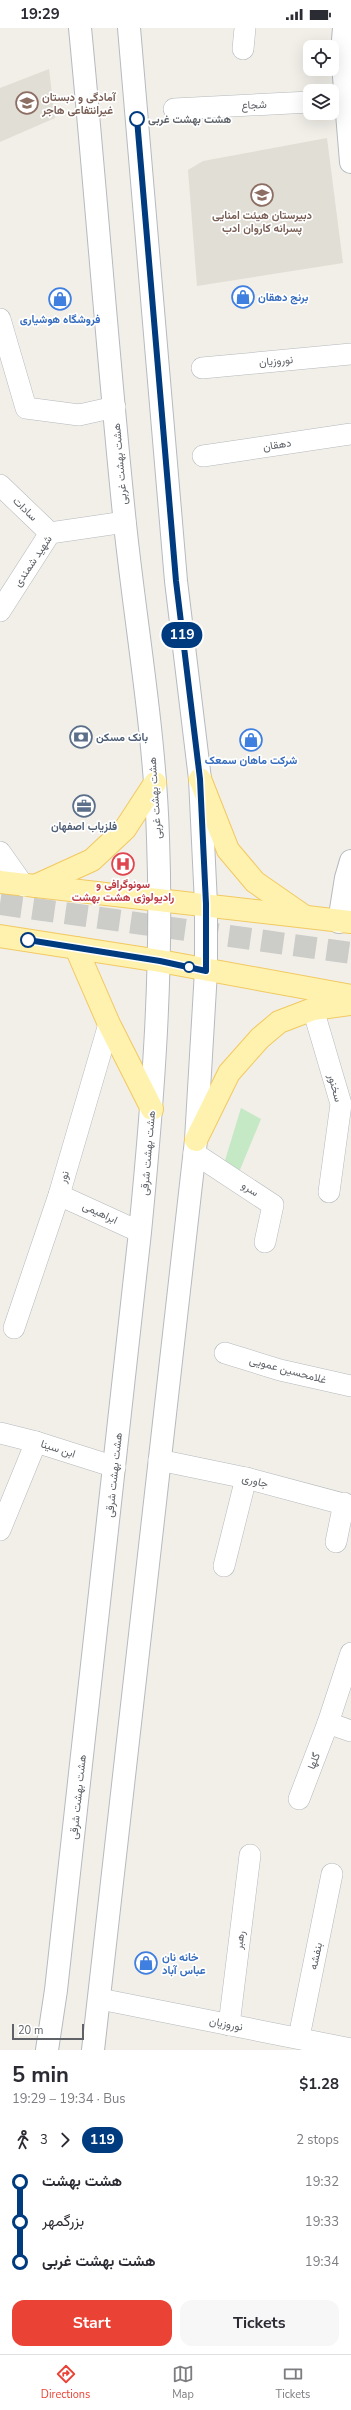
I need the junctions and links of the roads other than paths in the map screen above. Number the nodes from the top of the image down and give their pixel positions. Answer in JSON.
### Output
{"nodes":[{"id":1,"x":80,"y":28,"type":"edge"},
{"id":2,"x":129,"y":28,"type":"edge"},
{"id":3,"x":245,"y":28,"type":"edge"},
{"id":4,"x":344,"y":28,"type":"edge"},
{"id":5,"x":243,"y":48,"type":"dead end"},
{"id":6,"x":339,"y":100,"type":"edge"},
{"id":7,"x":303,"y":102,"type":"edge"},
{"id":8,"x":174,"y":109,"type":"dead end"},
{"id":9,"x":351,"y":162,"type":"edge"},
{"id":10,"x":0,"y":319,"type":"edge"},
{"id":11,"x":351,"y":354,"type":"edge"},
{"id":12,"x":202,"y":368,"type":"dead end"},
{"id":13,"x":115,"y":407,"type":"junction"},
{"id":14,"x":351,"y":434,"type":"edge"},
{"id":15,"x":203,"y":456,"type":"dead end"},
{"id":16,"x":0,"y":485,"type":"edge"},
{"id":17,"x":125,"y":522,"type":"junction"},
{"id":18,"x":50,"y":533,"type":"junction"},
{"id":19,"x":0,"y":612,"type":"edge"},
{"id":20,"x":200,"y":779,"type":"junction"},
{"id":21,"x":155,"y":783,"type":"junction"},
{"id":22,"x":0,"y":852,"type":"edge"},
{"id":23,"x":351,"y":861,"type":"edge"},
{"id":24,"x":0,"y":882,"type":"edge"},
{"id":25,"x":29,"y":886,"type":"junction"},
{"id":26,"x":160,"y":899,"type":"junction"},
{"id":27,"x":206,"y":904,"type":"junction"},
{"id":28,"x":307,"y":918,"type":"junction"},
{"id":29,"x":345,"y":922,"type":"edge"},
{"id":30,"x":0,"y":936,"type":"edge"},
{"id":31,"x":76,"y":948,"type":"junction"},
{"id":32,"x":160,"y":961,"type":"junction"},
{"id":33,"x":206,"y":971,"type":"junction"},
{"id":34,"x":351,"y":996,"type":"edge"},
{"id":35,"x":351,"y":1004,"type":"edge"},
{"id":36,"x":313,"y":1009,"type":"junction"},
{"id":37,"x":109,"y":1024,"type":"junction"},
{"id":38,"x":152,"y":1109,"type":"junction"},
{"id":39,"x":195,"y":1147,"type":"junction"},
{"id":40,"x":329,"y":1192,"type":"dead end"},
{"id":41,"x":59,"y":1194,"type":"junction"},
{"id":42,"x":140,"y":1232,"type":"junction"},
{"id":43,"x":265,"y":1242,"type":"dead end"},
{"id":44,"x":14,"y":1328,"type":"dead end"},
{"id":45,"x":225,"y":1353,"type":"dead end"},
{"id":46,"x":351,"y":1386,"type":"edge"},
{"id":47,"x":0,"y":1433,"type":"edge"},
{"id":48,"x":36,"y":1442,"type":"junction"},
{"id":49,"x":159,"y":1460,"type":"junction"},
{"id":50,"x":115,"y":1467,"type":"junction"},
{"id":51,"x":246,"y":1478,"type":"junction"},
{"id":52,"x":348,"y":1505,"type":"edge"},
{"id":53,"x":0,"y":1530,"type":"edge"},
{"id":54,"x":336,"y":1542,"type":"dead end"},
{"id":55,"x":224,"y":1566,"type":"dead end"},
{"id":56,"x":351,"y":1653,"type":"edge"},
{"id":57,"x":328,"y":1723,"type":"junction"},
{"id":58,"x":351,"y":1730,"type":"edge"},
{"id":59,"x":299,"y":1799,"type":"dead end"},
{"id":60,"x":250,"y":1855,"type":"dead end"},
{"id":61,"x":332,"y":1874,"type":"dead end"},
{"id":62,"x":100,"y":1999,"type":"junction"},
{"id":63,"x":229,"y":2025,"type":"junction"},
{"id":64,"x":299,"y":2037,"type":"junction"},
{"id":65,"x":320,"y":2046,"type":"edge"},
{"id":66,"x":351,"y":2049,"type":"edge"},
{"id":67,"x":47,"y":2050,"type":"edge"},
{"id":68,"x":93,"y":2050,"type":"edge"}],
"edges":[{"from":1,"to":13,"type":"main road","name":"هشت بهشت غربی"},
{"from":2,"to":20,"type":"main road"},
{"from":3,"to":5,"type":"street"},
{"from":4,"to":6,"type":"main road"},
{"from":6,"to":9,"type":"main road"},
{"from":7,"to":8,"type":"street","name":"شجاع"},
{"from":10,"to":13,"type":"street"},
{"from":11,"to":12,"type":"street","name":"نوروزیان"},
{"from":13,"to":17,"type":"main road","name":"هشت بهشت غربی"},
{"from":14,"to":15,"type":"street","name":"دهقان"},
{"from":16,"to":18,"type":"street","name":"سادات"},
{"from":17,"to":18,"type":"street","name":"شهید شمندی"},
{"from":17,"to":21,"type":"main road","name":"هشت بهشت غربی"},
{"from":18,"to":19,"type":"street","name":"شهید شمندی"},
{"from":20,"to":27,"type":"main road"},
{"from":20,"to":28,"type":"main road"},
{"from":21,"to":25,"type":"main road"},
{"from":21,"to":26,"type":"main road","name":"هشت بهشت غربی"},
{"from":22,"to":25,"type":"street"},
{"from":23,"to":29,"type":"main road"},
{"from":24,"to":25,"type":"main road"},
{"from":25,"to":26,"type":"main road"},
{"from":26,"to":27,"type":"main road"},
{"from":26,"to":32,"type":"main road","name":"هشت بهشت شرقی"},
{"from":27,"to":28,"type":"main road"},
{"from":27,"to":33,"type":"main road"},
{"from":28,"to":29,"type":"main road"},
{"from":30,"to":31,"type":"main road"},
{"from":31,"to":32,"type":"main road"},
{"from":31,"to":37,"type":"main road"},
{"from":32,"to":33,"type":"main road"},
{"from":32,"to":38,"type":"main road","name":"هشت بهشت شرقی"},
{"from":33,"to":34,"type":"main road"},
{"from":33,"to":39,"type":"main road"},
{"from":35,"to":36,"type":"main road"},
{"from":36,"to":39,"type":"main road"},
{"from":36,"to":40,"type":"street","name":"سخنور"},
{"from":37,"to":38,"type":"main road"},
{"from":37,"to":41,"type":"street","name":"نور"},
{"from":38,"to":42,"type":"main road","name":"هشت بهشت شرقی"},
{"from":39,"to":43,"type":"street","name":"سرو"},
{"from":39,"to":49,"type":"main road"},
{"from":41,"to":42,"type":"street","name":"ابراهیمی"},
{"from":41,"to":44,"type":"street","name":"نور"},
{"from":42,"to":50,"type":"main road","name":"هشت بهشت شرقی"},
{"from":45,"to":46,"type":"street","name":"غلامحسین عمویی"},
{"from":47,"to":48,"type":"street","name":"ابن سینا"},
{"from":48,"to":50,"type":"street","name":"ابن سینا"},
{"from":48,"to":53,"type":"street"},
{"from":49,"to":51,"type":"street","name":"جاوری"},
{"from":49,"to":62,"type":"main road"},
{"from":50,"to":67,"type":"main road","name":"هشت بهشت شرقی"},
{"from":51,"to":52,"type":"street","name":"جاوری"},
{"from":51,"to":55,"type":"street"},
{"from":52,"to":54,"type":"street"},
{"from":56,"to":57,"type":"street","name":"گلها"},
{"from":57,"to":58,"type":"street"},
{"from":57,"to":59,"type":"street","name":"گلها"},
{"from":60,"to":63,"type":"street","name":"رهبر"},
{"from":61,"to":64,"type":"street","name":"بنفشه"},
{"from":62,"to":63,"type":"street","name":"نوروزیان"},
{"from":62,"to":68,"type":"main road"},
{"from":63,"to":64,"type":"street","name":"نوروزیان"},
{"from":64,"to":65,"type":"street","name":"نوروزیان"},
{"from":65,"to":66,"type":"street","name":"نوروزیان"}]}
